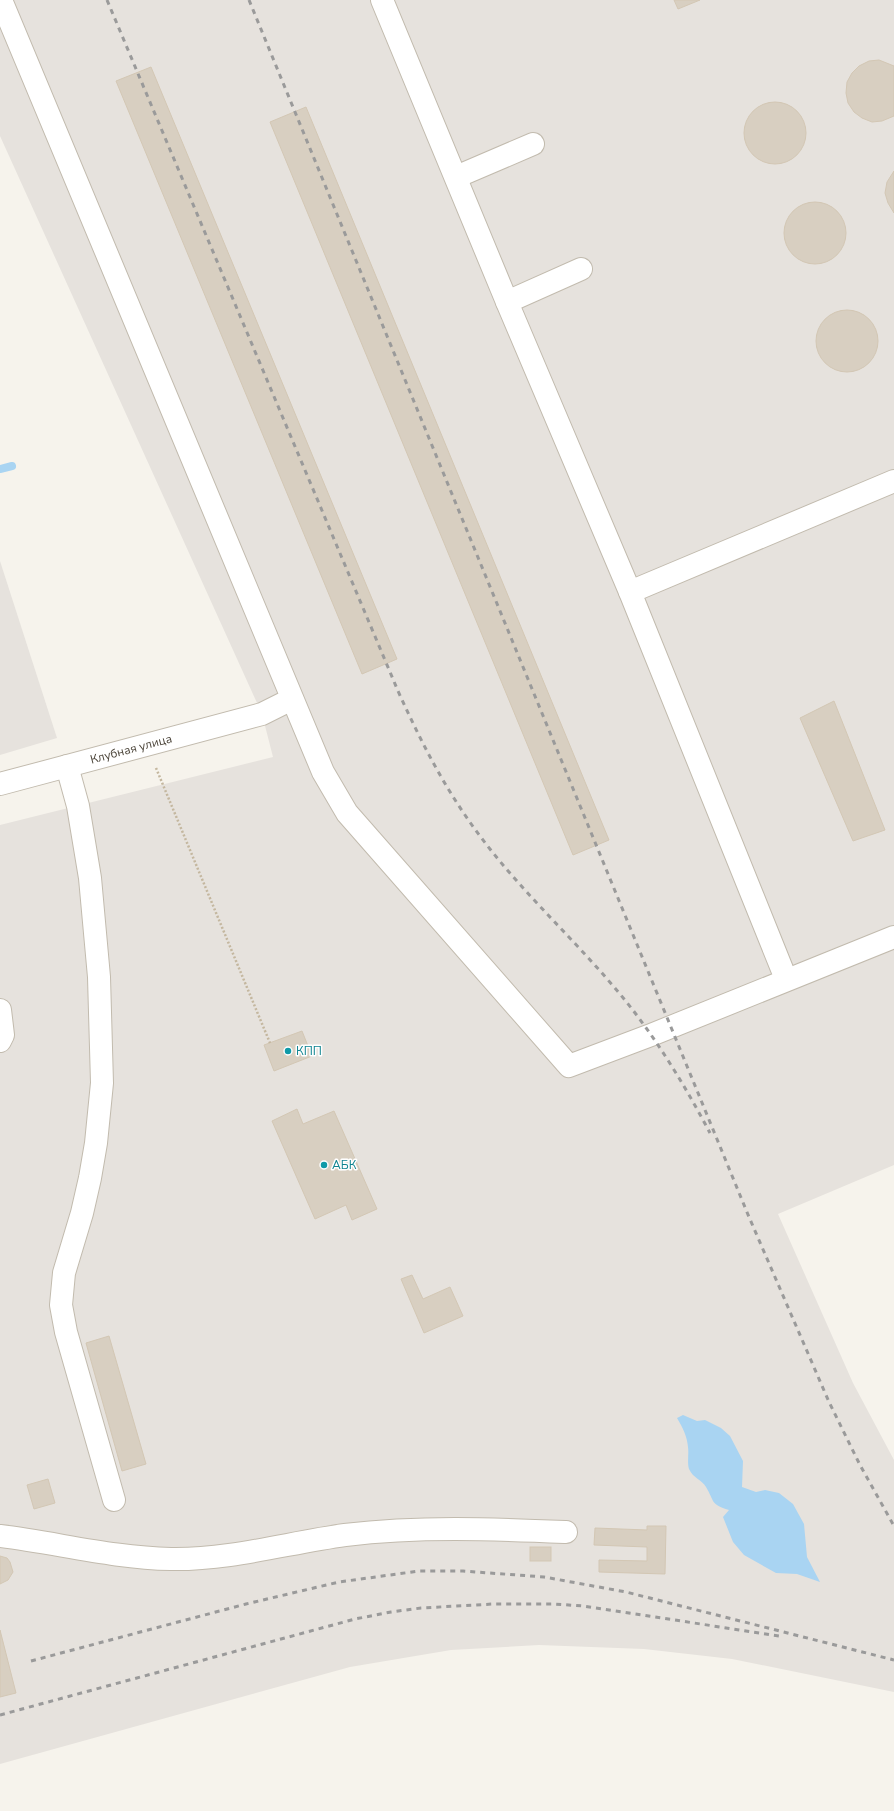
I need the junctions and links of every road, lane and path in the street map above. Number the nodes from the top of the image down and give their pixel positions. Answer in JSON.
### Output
{"nodes":[{"id":1,"x":1,"y":0,"type":"edge"},
{"id":2,"x":382,"y":0,"type":"edge"},
{"id":3,"x":533,"y":144,"type":"dead end"},
{"id":4,"x":456,"y":177,"type":"junction"},
{"id":5,"x":581,"y":269,"type":"dead end"},
{"id":6,"x":507,"y":302,"type":"junction"},
{"id":7,"x":894,"y":482,"type":"edge"},
{"id":8,"x":630,"y":592,"type":"junction"},
{"id":9,"x":292,"y":699,"type":"junction"},
{"id":10,"x":146,"y":745,"type":"junction"},
{"id":11,"x":67,"y":766,"type":"junction"},
{"id":12,"x":0,"y":784,"type":"edge"},
{"id":13,"x":894,"y":937,"type":"edge"},
{"id":14,"x":786,"y":979,"type":"junction"},
{"id":15,"x":0,"y":1010,"type":"edge"},
{"id":16,"x":0,"y":1041,"type":"edge"},
{"id":17,"x":270,"y":1043,"type":"dead end"},
{"id":18,"x":114,"y":1500,"type":"dead end"},
{"id":19,"x":566,"y":1532,"type":"dead end"},
{"id":20,"x":0,"y":1536,"type":"edge"}],
"edges":[{"from":1,"to":9,"type":"street"},
{"from":2,"to":4,"type":"street"},
{"from":3,"to":4,"type":"street"},
{"from":4,"to":6,"type":"street"},
{"from":5,"to":6,"type":"street"},
{"from":6,"to":8,"type":"street"},
{"from":7,"to":8,"type":"street"},
{"from":8,"to":14,"type":"street"},
{"from":9,"to":10,"type":"street","name":"Клубная улица"},
{"from":9,"to":14,"type":"street"},
{"from":10,"to":11,"type":"street","name":"Клубная улица"},
{"from":10,"to":17,"type":"path"},
{"from":11,"to":12,"type":"street","name":"Клубная улица"},
{"from":11,"to":18,"type":"street"},
{"from":13,"to":14,"type":"street"},
{"from":15,"to":16,"type":"street"},
{"from":19,"to":20,"type":"street"}]}
